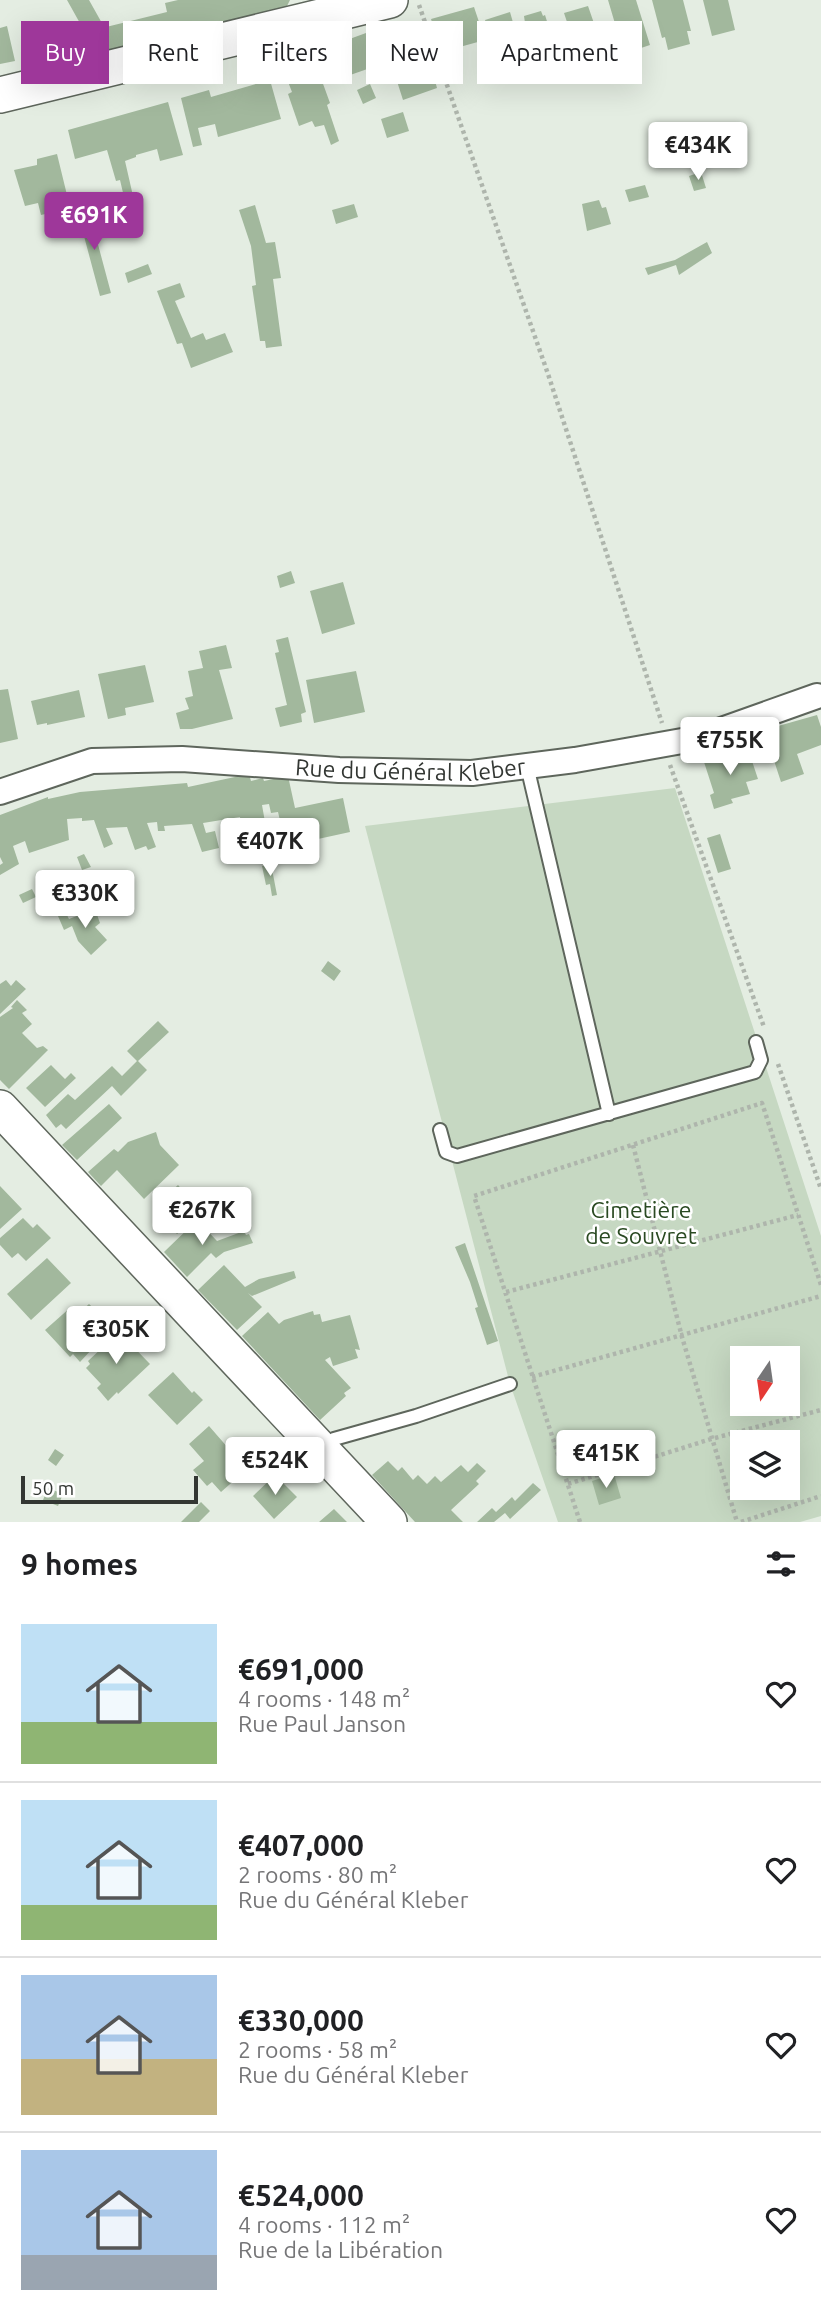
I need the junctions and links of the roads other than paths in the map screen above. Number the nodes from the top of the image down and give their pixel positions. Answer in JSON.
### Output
{"nodes":[{"id":1,"x":390,"y":0,"type":"edge"},
{"id":2,"x":0,"y":95,"type":"edge"},
{"id":3,"x":817,"y":696,"type":"dead end"},
{"id":4,"x":527,"y":766,"type":"junction"},
{"id":5,"x":0,"y":792,"type":"edge"},
{"id":6,"x":756,"y":1042,"type":"dead end"},
{"id":7,"x":0,"y":1108,"type":"edge"},
{"id":8,"x":609,"y":1114,"type":"junction"},
{"id":9,"x":440,"y":1130,"type":"dead end"},
{"id":10,"x":510,"y":1384,"type":"road end"},
{"id":11,"x":320,"y":1449,"type":"junction"},
{"id":12,"x":389,"y":1522,"type":"edge"}],
"edges":[{"from":1,"to":2,"type":"main road"},
{"from":3,"to":4,"type":"street","name":"Rue du Général Kleber"},
{"from":4,"to":5,"type":"street","name":"Rue du Général Kleber"},
{"from":4,"to":8,"type":"lane"},
{"from":6,"to":8,"type":"lane"},
{"from":7,"to":11,"type":"main road"},
{"from":8,"to":9,"type":"lane"},
{"from":10,"to":11,"type":"lane"},
{"from":11,"to":12,"type":"main road"}]}
